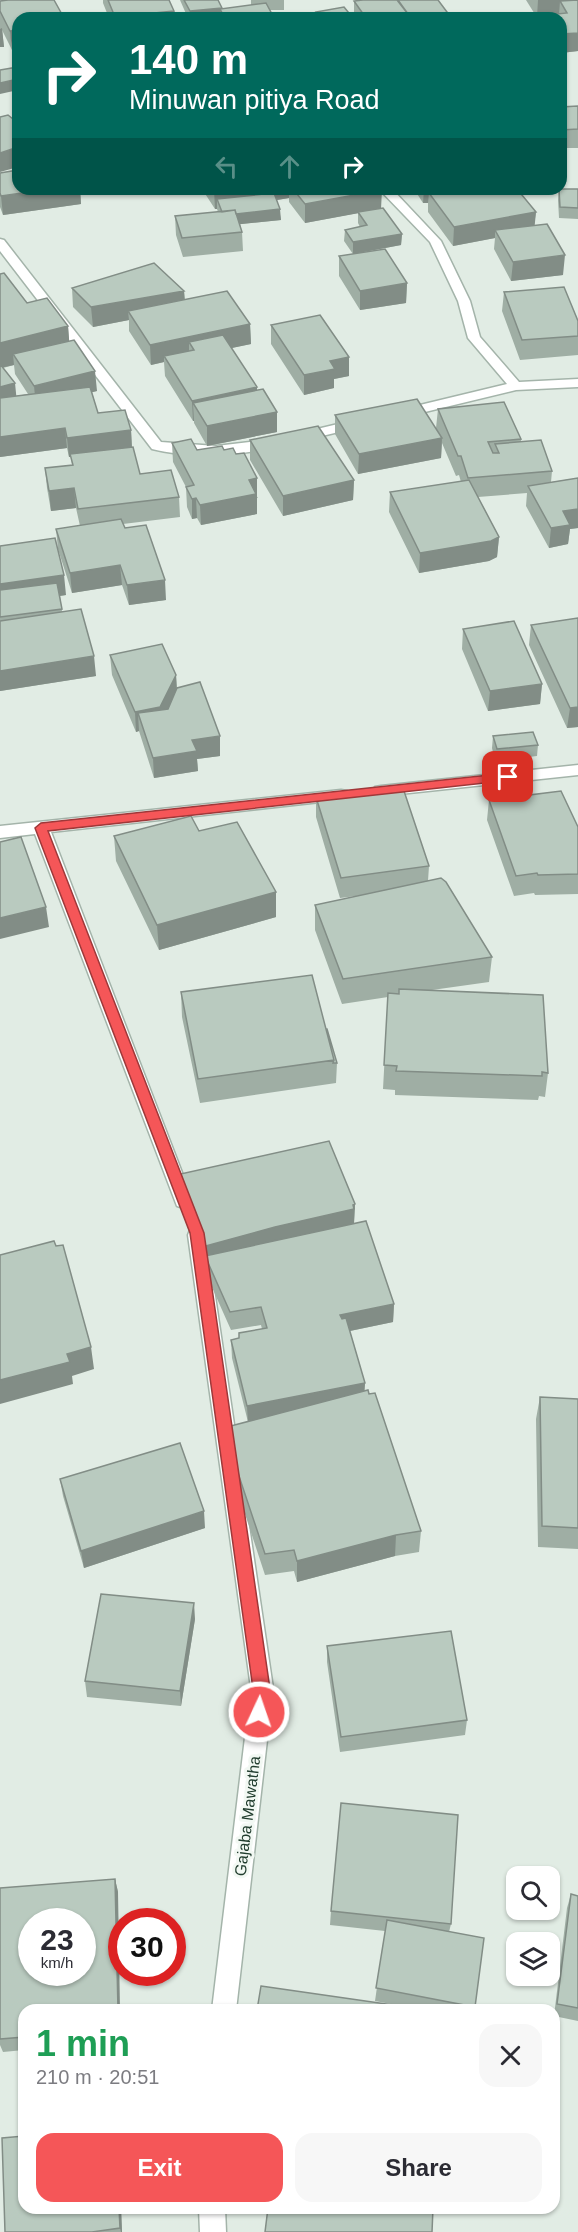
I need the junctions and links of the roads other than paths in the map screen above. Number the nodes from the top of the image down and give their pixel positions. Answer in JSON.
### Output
{"nodes":[{"id":1,"x":391,"y":195,"type":"edge"},
{"id":2,"x":0,"y":243,"type":"edge"},
{"id":3,"x":578,"y":383,"type":"edge"},
{"id":4,"x":516,"y":387,"type":"junction"},
{"id":5,"x":578,"y":770,"type":"edge"},
{"id":6,"x":41,"y":828,"type":"junction"},
{"id":7,"x":0,"y":832,"type":"edge"},
{"id":8,"x":225,"y":2004,"type":"edge"},
{"id":9,"x":212,"y":2214,"type":"edge"},
{"id":10,"x":213,"y":2232,"type":"edge"}],
"edges":[{"from":1,"to":4,"type":"street"},
{"from":2,"to":4,"type":"street"},
{"from":3,"to":4,"type":"street"},
{"from":5,"to":6,"type":"street"},
{"from":6,"to":7,"type":"street"},
{"from":6,"to":8,"type":"street","name":"Gajaba Mawatha"},
{"from":9,"to":10,"type":"street"}]}
